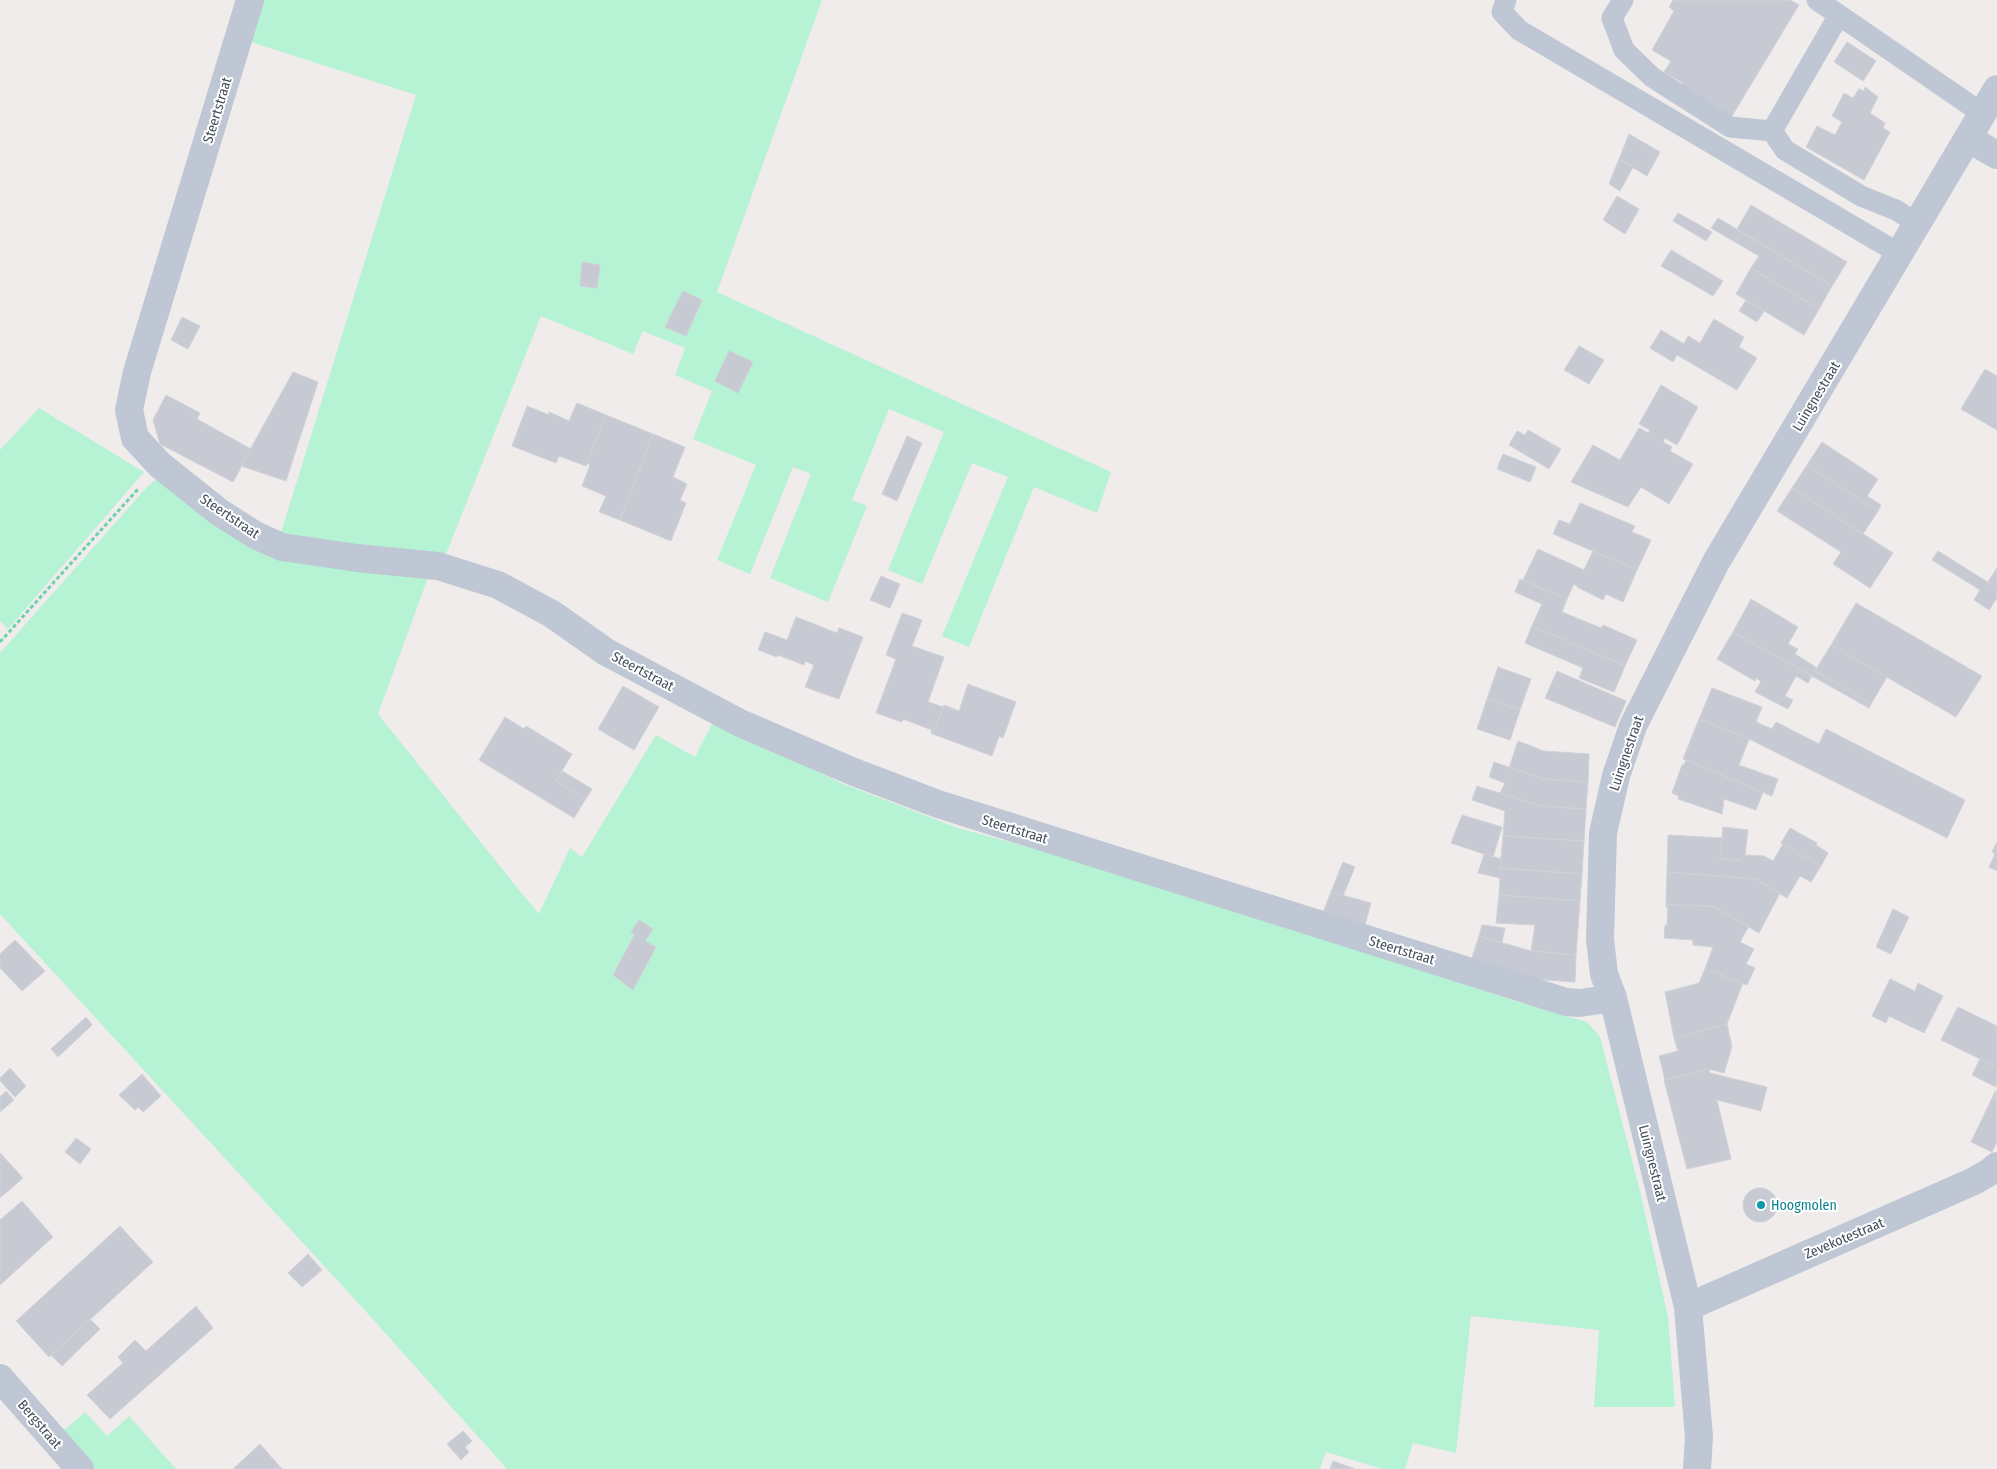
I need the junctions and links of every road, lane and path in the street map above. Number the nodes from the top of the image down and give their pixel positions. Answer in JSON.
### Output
{"nodes":[{"id":1,"x":250,"y":0,"type":"edge"},
{"id":2,"x":1506,"y":0,"type":"edge"},
{"id":3,"x":1623,"y":0,"type":"edge"},
{"id":4,"x":1817,"y":0,"type":"edge"},
{"id":5,"x":1839,"y":15,"type":"junction"},
{"id":6,"x":1997,"y":89,"type":"edge"},
{"id":7,"x":1983,"y":114,"type":"junction"},
{"id":8,"x":1772,"y":130,"type":"junction"},
{"id":9,"x":1969,"y":138,"type":"junction"},
{"id":10,"x":1997,"y":155,"type":"edge"},
{"id":11,"x":1918,"y":224,"type":"junction"},
{"id":12,"x":1900,"y":254,"type":"junction"},
{"id":13,"x":160,"y":465,"type":"junction"},
{"id":14,"x":0,"y":642,"type":"edge"},
{"id":15,"x":1613,"y":998,"type":"junction"},
{"id":16,"x":1997,"y":1166,"type":"edge"},
{"id":17,"x":1688,"y":1307,"type":"junction"},
{"id":18,"x":0,"y":1378,"type":"edge"},
{"id":19,"x":80,"y":1469,"type":"edge"},
{"id":20,"x":1698,"y":1469,"type":"edge"}],
"edges":[{"from":1,"to":13,"type":"street","name":"Steertstraat"},
{"from":2,"to":12,"type":"lane"},
{"from":3,"to":8,"type":"lane"},
{"from":4,"to":5,"type":"lane"},
{"from":5,"to":7,"type":"lane"},
{"from":5,"to":8,"type":"lane"},
{"from":6,"to":7,"type":"street","name":"Luingnestraat"},
{"from":7,"to":9,"type":"street","name":"Luingnestraat"},
{"from":8,"to":11,"type":"lane"},
{"from":9,"to":10,"type":"street"},
{"from":9,"to":11,"type":"street","name":"Luingnestraat"},
{"from":11,"to":12,"type":"street","name":"Luingnestraat"},
{"from":12,"to":15,"type":"street","name":"Luingnestraat"},
{"from":13,"to":14,"type":"path"},
{"from":13,"to":15,"type":"street","name":"Steertstraat"},
{"from":15,"to":17,"type":"street","name":"Luingnestraat"},
{"from":16,"to":17,"type":"street","name":"Zevekotestraat"},
{"from":17,"to":20,"type":"street","name":"Luingnestraat"},
{"from":18,"to":19,"type":"street","name":"Bergstraat"}]}
